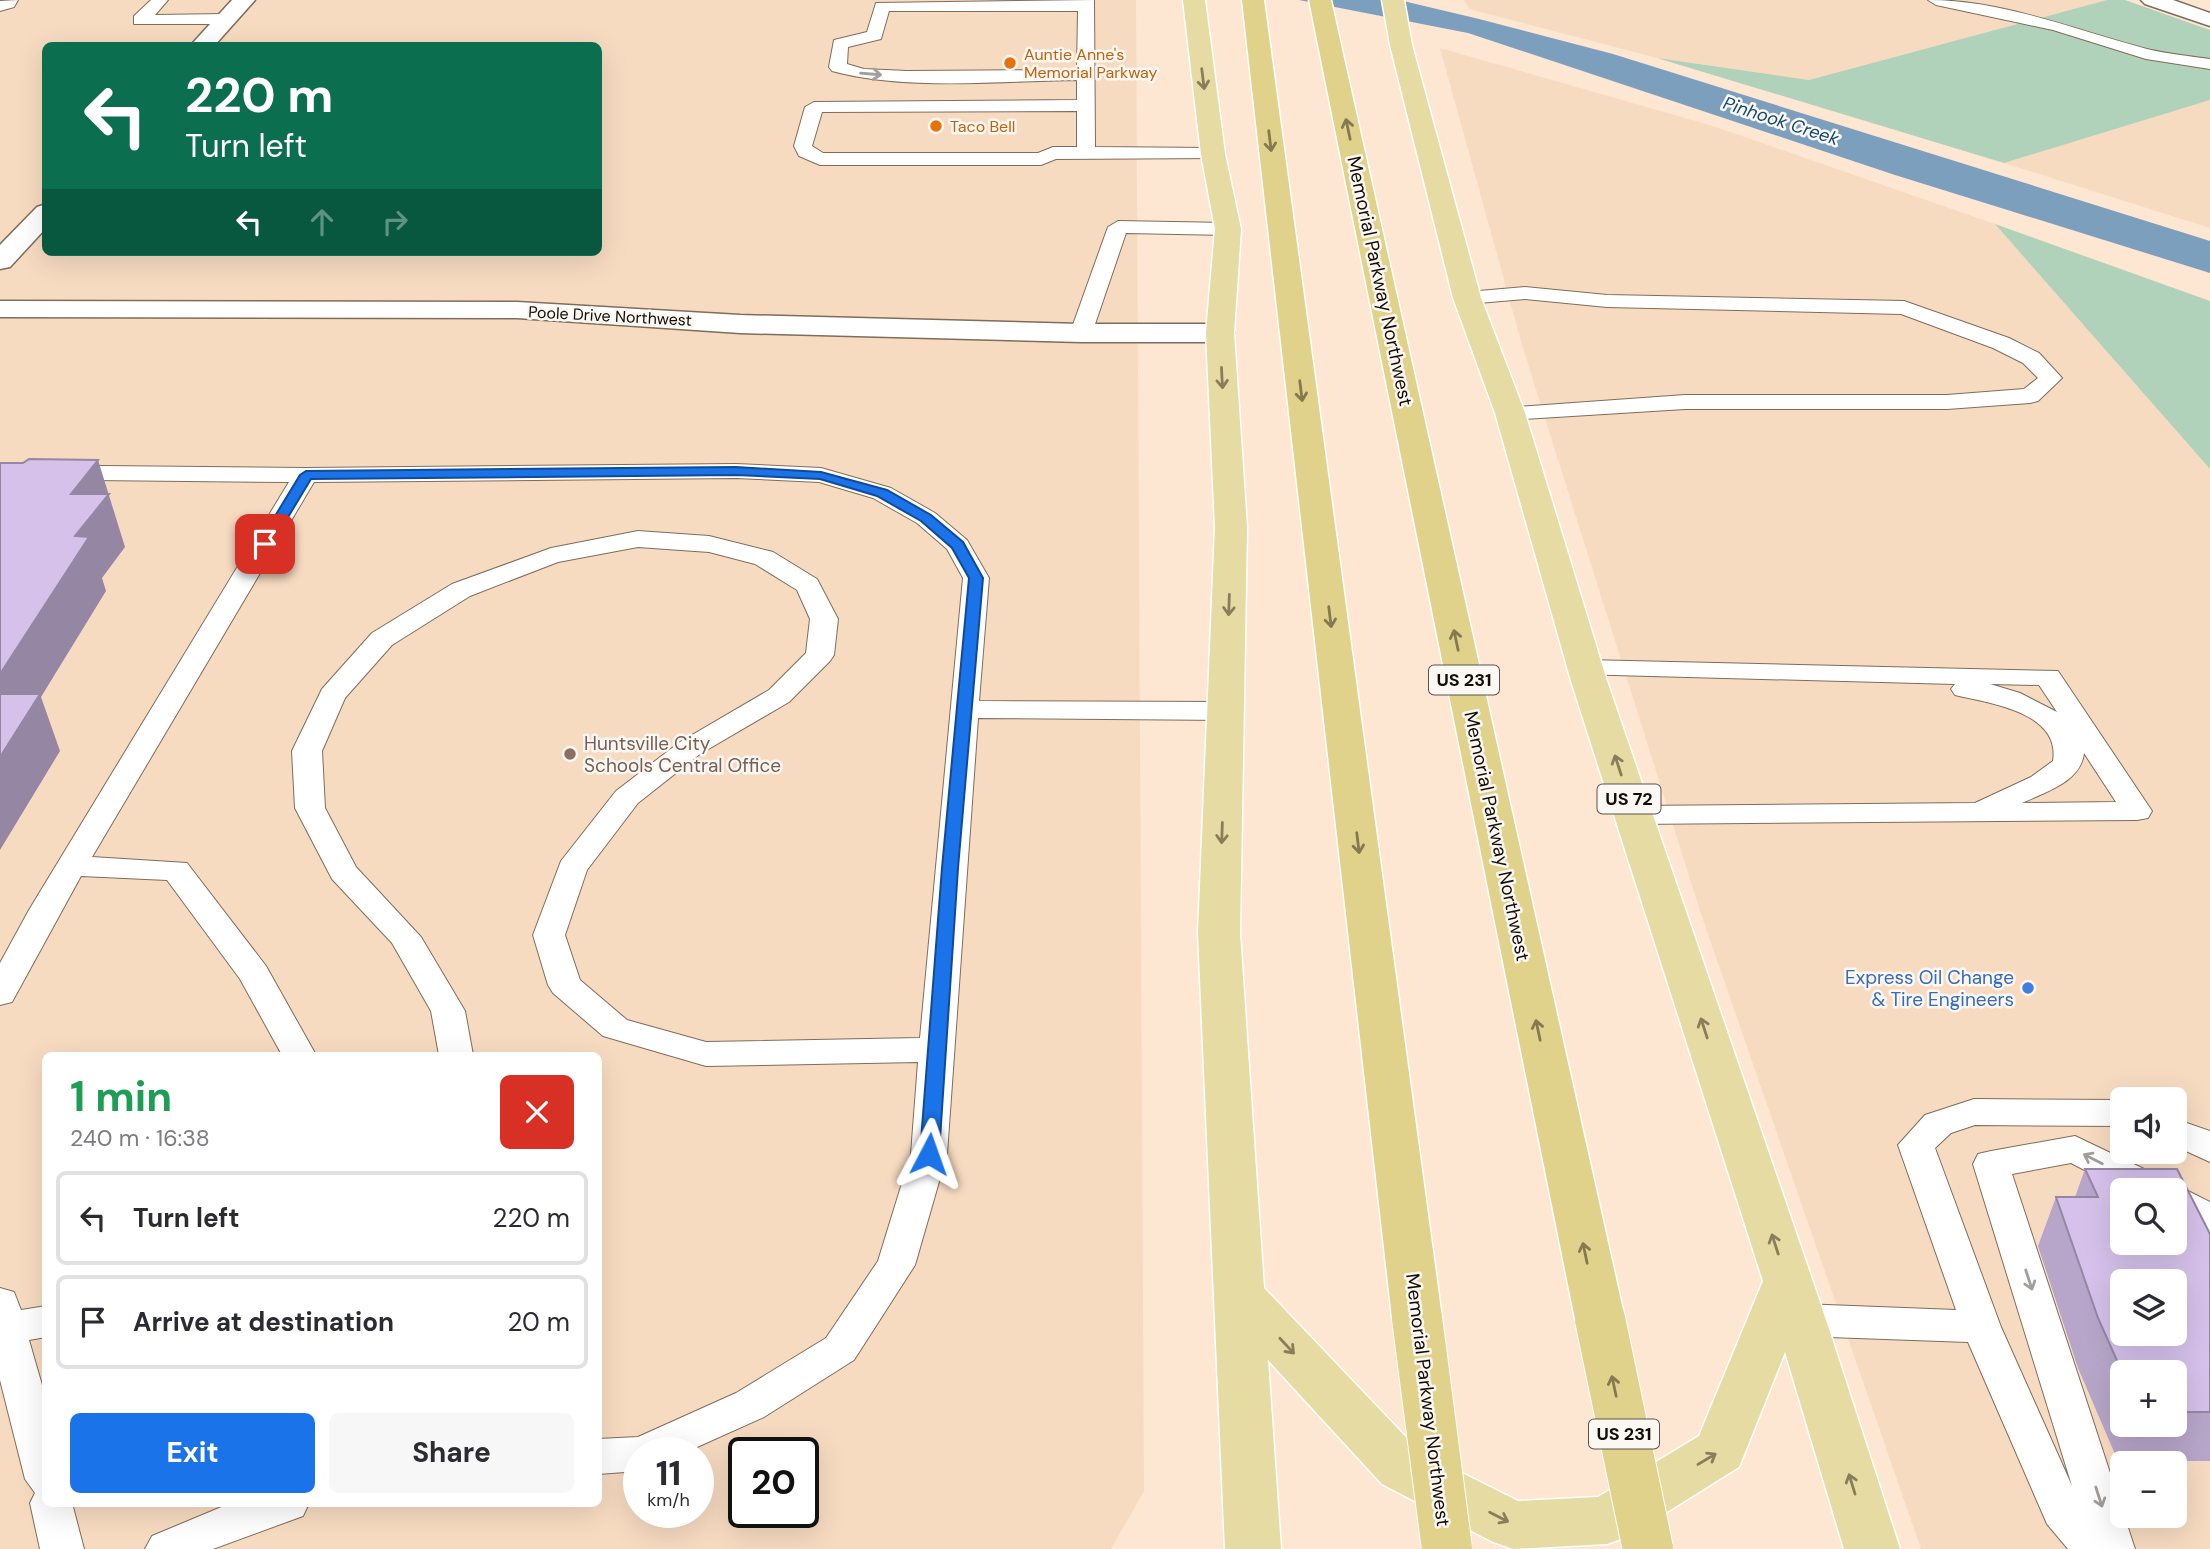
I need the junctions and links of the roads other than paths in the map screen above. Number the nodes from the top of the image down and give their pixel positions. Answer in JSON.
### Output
{"nodes":[{"id":1,"x":10,"y":0,"type":"edge"},
{"id":2,"x":160,"y":0,"type":"edge"},
{"id":3,"x":244,"y":0,"type":"edge"},
{"id":4,"x":1320,"y":0,"type":"edge"},
{"id":5,"x":1393,"y":0,"type":"edge"},
{"id":6,"x":1936,"y":0,"type":"edge"},
{"id":7,"x":2152,"y":0,"type":"edge"},
{"id":8,"x":1087,"y":3,"type":"edge"},
{"id":9,"x":0,"y":6,"type":"edge"},
{"id":10,"x":1194,"y":6,"type":"edge"},
{"id":11,"x":1254,"y":13,"type":"edge"},
{"id":12,"x":226,"y":19,"type":"junction"},
{"id":13,"x":2210,"y":20,"type":"edge"},
{"id":14,"x":205,"y":42,"type":"edge"},
{"id":15,"x":2210,"y":65,"type":"edge"},
{"id":16,"x":1088,"y":75,"type":"junction"},
{"id":17,"x":1088,"y":105,"type":"junction"},
{"id":18,"x":1086,"y":153,"type":"junction"},
{"id":19,"x":1213,"y":154,"type":"junction"},
{"id":20,"x":42,"y":216,"type":"edge"},
{"id":21,"x":1228,"y":229,"type":"junction"},
{"id":22,"x":0,"y":261,"type":"edge"},
{"id":23,"x":1467,"y":298,"type":"junction"},
{"id":24,"x":0,"y":309,"type":"edge"},
{"id":25,"x":1220,"y":332,"type":"junction"},
{"id":26,"x":1081,"y":333,"type":"junction"},
{"id":27,"x":1510,"y":413,"type":"junction"},
{"id":28,"x":0,"y":472,"type":"edge"},
{"id":29,"x":306,"y":475,"type":"junction"},
{"id":30,"x":1586,"y":668,"type":"junction"},
{"id":31,"x":1693,"y":670,"type":"junction"},
{"id":32,"x":965,"y":709,"type":"junction"},
{"id":33,"x":1226,"y":711,"type":"junction"},
{"id":34,"x":1975,"y":812,"type":"junction"},
{"id":35,"x":1634,"y":815,"type":"junction"},
{"id":36,"x":72,"y":866,"type":"junction"},
{"id":37,"x":0,"y":994,"type":"edge"},
{"id":38,"x":936,"y":1050,"type":"junction"},
{"id":39,"x":297,"y":1052,"type":"edge"},
{"id":40,"x":455,"y":1052,"type":"edge"},
{"id":41,"x":2110,"y":1113,"type":"edge"},
{"id":42,"x":2187,"y":1137,"type":"edge"},
{"id":43,"x":2210,"y":1149,"type":"edge"},
{"id":44,"x":2131,"y":1178,"type":"edge"},
{"id":45,"x":2187,"y":1207,"type":"edge"},
{"id":46,"x":2210,"y":1219,"type":"edge"},
{"id":47,"x":1241,"y":1296,"type":"junction"},
{"id":48,"x":1795,"y":1301,"type":"junction"},
{"id":49,"x":3,"y":1316,"type":"edge"},
{"id":50,"x":42,"y":1321,"type":"edge"},
{"id":51,"x":1981,"y":1327,"type":"junction"},
{"id":52,"x":679,"y":1437,"type":"edge"},
{"id":53,"x":623,"y":1455,"type":"edge"},
{"id":54,"x":602,"y":1457,"type":"edge"},
{"id":55,"x":42,"y":1464,"type":"edge"},
{"id":56,"x":52,"y":1507,"type":"edge"},
{"id":57,"x":276,"y":1507,"type":"edge"},
{"id":58,"x":62,"y":1549,"type":"edge"},
{"id":59,"x":167,"y":1549,"type":"edge"},
{"id":60,"x":1253,"y":1549,"type":"edge"},
{"id":61,"x":1447,"y":1549,"type":"edge"},
{"id":62,"x":1648,"y":1549,"type":"edge"},
{"id":63,"x":1872,"y":1549,"type":"edge"},
{"id":64,"x":2095,"y":1549,"type":"edge"},
{"id":65,"x":2113,"y":1549,"type":"edge"}],
"edges":[{"from":1,"to":9,"type":"lane"},
{"from":2,"to":12,"type":"lane"},
{"from":3,"to":12,"type":"street"},
{"from":62,"to":4,"type":"highway","name":"Memorial Parkway Northwest","number":"US 231","one_way":true,"bridge":true},
{"from":5,"to":23,"type":"highway","number":"US 72"},
{"from":6,"to":15,"type":"lane"},
{"from":7,"to":13,"type":"street"},
{"from":8,"to":16,"type":"lane"},
{"from":8,"to":16,"type":"lane","one_way":true},
{"from":10,"to":19,"type":"highway","one_way":true},
{"from":11,"to":61,"type":"highway","name":"Memorial Parkway Northwest","one_way":true,"bridge":true},
{"from":12,"to":14,"type":"street"},
{"from":16,"to":17,"type":"lane"},
{"from":17,"to":18,"type":"lane"},
{"from":17,"to":18,"type":"lane"},
{"from":18,"to":19,"type":"lane"},
{"from":19,"to":21,"type":"highway"},
{"from":20,"to":22,"type":"street"},
{"from":21,"to":25,"type":"highway"},
{"from":21,"to":26,"type":"lane"},
{"from":23,"to":27,"type":"highway","number":"US 72"},
{"from":23,"to":27,"type":"lane"},
{"from":24,"to":26,"type":"street","name":"Poole Drive Northwest"},
{"from":25,"to":26,"type":"street","name":"Poole Drive Northwest"},
{"from":25,"to":33,"type":"highway","one_way":true},
{"from":27,"to":30,"type":"highway","number":"US 72"},
{"from":28,"to":29,"type":"lane"},
{"from":29,"to":32,"type":"lane"},
{"from":29,"to":36,"type":"lane"},
{"from":30,"to":31,"type":"lane"},
{"from":35,"to":30,"type":"highway","number":"US 72","one_way":true},
{"from":31,"to":34,"type":"lane"},
{"from":31,"to":34,"type":"lane"},
{"from":32,"to":33,"type":"lane"},
{"from":32,"to":38,"type":"lane"},
{"from":33,"to":47,"type":"highway","one_way":true},
{"from":34,"to":35,"type":"lane"},
{"from":48,"to":35,"type":"highway","number":"US 72","one_way":true},
{"from":36,"to":37,"type":"lane"},
{"from":36,"to":39,"type":"lane"},
{"from":38,"to":40,"type":"lane"},
{"from":38,"to":52,"type":"lane"},
{"from":41,"to":51,"type":"lane"},
{"from":42,"to":43,"type":"lane"},
{"from":44,"to":65,"type":"lane","one_way":true},
{"from":45,"to":46,"type":"lane"},
{"from":47,"to":48,"type":"highway","one_way":true},
{"from":47,"to":60,"type":"highway"},
{"from":48,"to":51,"type":"lane"},
{"from":63,"to":48,"type":"highway","number":"US 72","one_way":true},
{"from":49,"to":50,"type":"lane"},
{"from":49,"to":55,"type":"lane"},
{"from":51,"to":64,"type":"lane"},
{"from":53,"to":54,"type":"lane"},
{"from":56,"to":58,"type":"lane"},
{"from":57,"to":59,"type":"lane"}]}
